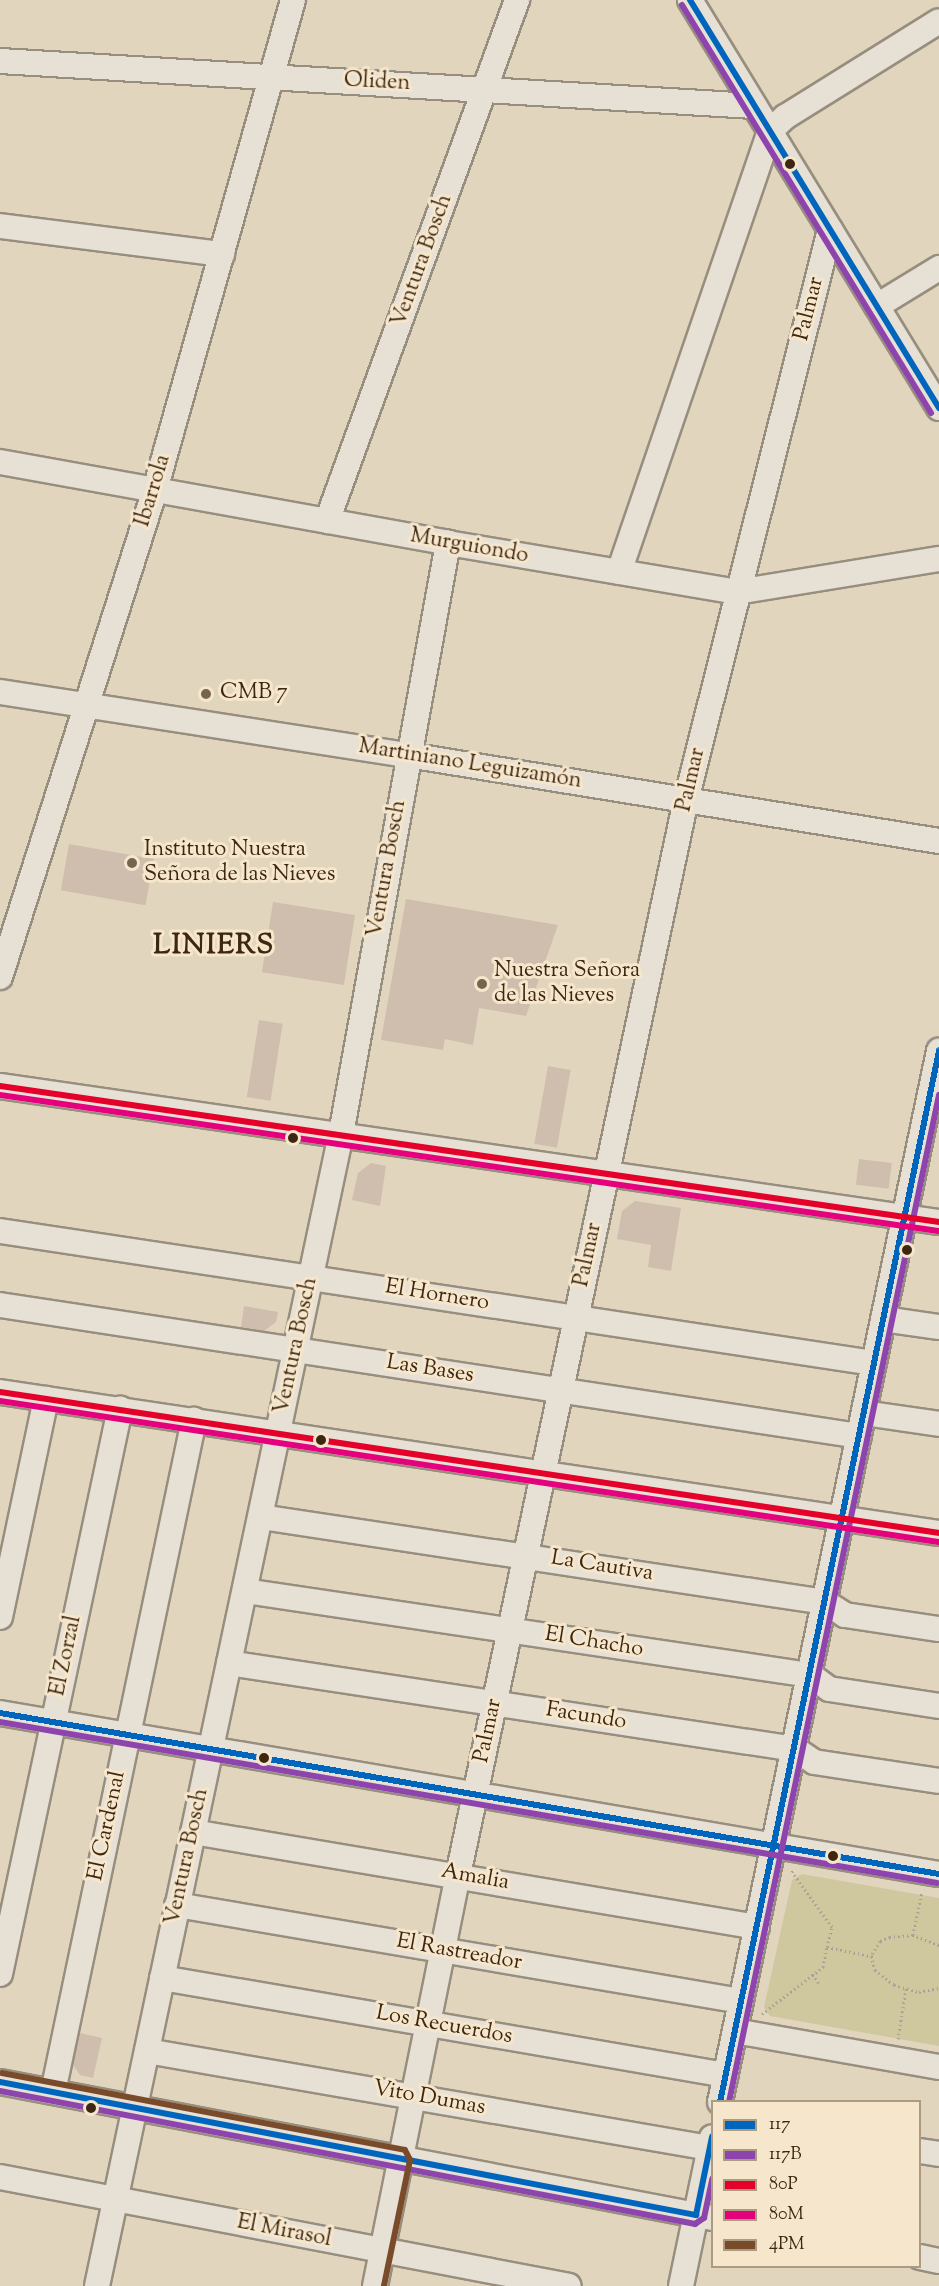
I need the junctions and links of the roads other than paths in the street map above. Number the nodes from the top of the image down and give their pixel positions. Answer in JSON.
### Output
{"nodes":[{"id":1,"x":293,"y":0,"type":"edge"},
{"id":2,"x":518,"y":0,"type":"edge"},
{"id":3,"x":690,"y":0,"type":"edge"},
{"id":4,"x":939,"y":21,"type":"edge"},
{"id":5,"x":0,"y":61,"type":"edge"},
{"id":6,"x":271,"y":77,"type":"junction"},
{"id":7,"x":486,"y":90,"type":"junction"},
{"id":8,"x":754,"y":106,"type":"junction"},
{"id":9,"x":770,"y":131,"type":"junction"},
{"id":10,"x":0,"y":226,"type":"edge"},
{"id":11,"x":830,"y":230,"type":"junction"},
{"id":12,"x":222,"y":254,"type":"junction"},
{"id":13,"x":939,"y":268,"type":"edge"},
{"id":14,"x":877,"y":306,"type":"junction"},
{"id":15,"x":939,"y":408,"type":"edge"},
{"id":16,"x":0,"y":462,"type":"edge"},
{"id":17,"x":154,"y":490,"type":"junction"},
{"id":18,"x":327,"y":521,"type":"junction"},
{"id":19,"x":448,"y":543,"type":"junction"},
{"id":20,"x":939,"y":559,"type":"edge"},
{"id":21,"x":619,"y":572,"type":"junction"},
{"id":22,"x":737,"y":592,"type":"junction"},
{"id":23,"x":0,"y":692,"type":"edge"},
{"id":24,"x":88,"y":706,"type":"junction"},
{"id":25,"x":408,"y":755,"type":"junction"},
{"id":26,"x":686,"y":800,"type":"junction"},
{"id":27,"x":939,"y":841,"type":"edge"},
{"id":28,"x":0,"y":977,"type":"edge"},
{"id":29,"x":939,"y":1051,"type":"edge"},
{"id":30,"x":0,"y":1086,"type":"edge"},
{"id":31,"x":341,"y":1134,"type":"junction"},
{"id":32,"x":606,"y":1174,"type":"junction"},
{"id":33,"x":904,"y":1217,"type":"junction"},
{"id":34,"x":939,"y":1222,"type":"edge"},
{"id":35,"x":0,"y":1231,"type":"edge"},
{"id":36,"x":312,"y":1277,"type":"junction"},
{"id":37,"x":0,"y":1305,"type":"edge"},
{"id":38,"x":576,"y":1317,"type":"junction"},
{"id":39,"x":884,"y":1320,"type":"junction"},
{"id":40,"x":939,"y":1328,"type":"edge"},
{"id":41,"x":296,"y":1350,"type":"junction"},
{"id":42,"x":874,"y":1363,"type":"junction"},
{"id":43,"x":561,"y":1390,"type":"junction"},
{"id":44,"x":0,"y":1392,"type":"edge"},
{"id":45,"x":46,"y":1399,"type":"junction"},
{"id":46,"x":120,"y":1409,"type":"junction"},
{"id":47,"x":194,"y":1420,"type":"junction"},
{"id":48,"x":939,"y":1424,"type":"edge"},
{"id":49,"x":862,"y":1425,"type":"junction"},
{"id":50,"x":279,"y":1434,"type":"junction"},
{"id":51,"x":543,"y":1474,"type":"junction"},
{"id":52,"x":261,"y":1517,"type":"junction"},
{"id":53,"x":842,"y":1518,"type":"junction"},
{"id":54,"x":939,"y":1533,"type":"edge"},
{"id":55,"x":526,"y":1555,"type":"junction"},
{"id":56,"x":246,"y":1591,"type":"junction"},
{"id":57,"x":825,"y":1602,"type":"junction"},
{"id":58,"x":0,"y":1617,"type":"edge"},
{"id":59,"x":939,"y":1629,"type":"edge"},
{"id":60,"x":511,"y":1630,"type":"junction"},
{"id":61,"x":230,"y":1663,"type":"junction"},
{"id":62,"x":810,"y":1675,"type":"junction"},
{"id":63,"x":495,"y":1704,"type":"junction"},
{"id":64,"x":939,"y":1706,"type":"edge"},
{"id":65,"x":0,"y":1713,"type":"edge"},
{"id":66,"x":53,"y":1722,"type":"junction"},
{"id":67,"x":128,"y":1735,"type":"junction"},
{"id":68,"x":211,"y":1749,"type":"junction"},
{"id":69,"x":795,"y":1749,"type":"junction"},
{"id":70,"x":939,"y":1781,"type":"edge"},
{"id":71,"x":476,"y":1794,"type":"junction"},
{"id":72,"x":193,"y":1832,"type":"junction"},
{"id":73,"x":774,"y":1847,"type":"junction"},
{"id":74,"x":458,"y":1875,"type":"junction"},
{"id":75,"x":939,"y":1875,"type":"edge"},
{"id":76,"x":177,"y":1905,"type":"junction"},
{"id":77,"x":757,"y":1928,"type":"junction"},
{"id":78,"x":443,"y":1951,"type":"junction"},
{"id":79,"x":0,"y":1974,"type":"edge"},
{"id":80,"x":162,"y":1978,"type":"junction"},
{"id":81,"x":741,"y":2001,"type":"junction"},
{"id":82,"x":429,"y":2023,"type":"junction"},
{"id":83,"x":735,"y":2031,"type":"junction"},
{"id":84,"x":147,"y":2051,"type":"junction"},
{"id":85,"x":939,"y":2067,"type":"edge"},
{"id":86,"x":726,"y":2075,"type":"junction"},
{"id":87,"x":0,"y":2082,"type":"edge"},
{"id":88,"x":52,"y":2092,"type":"junction"},
{"id":89,"x":414,"y":2096,"type":"junction"},
{"id":90,"x":720,"y":2100,"type":"edge"},
{"id":91,"x":134,"y":2108,"type":"junction"},
{"id":92,"x":711,"y":2143,"type":"edge"},
{"id":93,"x":921,"y":2151,"type":"edge"},
{"id":94,"x":939,"y":2154,"type":"edge"},
{"id":95,"x":401,"y":2158,"type":"junction"},
{"id":96,"x":0,"y":2177,"type":"edge"},
{"id":97,"x":115,"y":2199,"type":"junction"},
{"id":98,"x":704,"y":2216,"type":"edge"},
{"id":99,"x":382,"y":2250,"type":"junction"},
{"id":100,"x":921,"y":2257,"type":"edge"},
{"id":101,"x":939,"y":2261,"type":"edge"},
{"id":102,"x":97,"y":2286,"type":"edge"},
{"id":103,"x":375,"y":2286,"type":"edge"},
{"id":104,"x":569,"y":2286,"type":"edge"},
{"id":105,"x":681,"y":2286,"type":"edge"}],
"edges":[{"from":1,"to":6,"type":"street","name":"Ibarrola"},
{"from":2,"to":7,"type":"street","name":"Ventura Bosch"},
{"from":3,"to":8,"type":"street"},
{"from":4,"to":9,"type":"street"},
{"from":5,"to":6,"type":"street","name":"Oliden"},
{"from":6,"to":7,"type":"street","name":"Oliden"},
{"from":6,"to":12,"type":"street","name":"Ibarrola"},
{"from":7,"to":8,"type":"street","name":"Oliden"},
{"from":7,"to":18,"type":"street","name":"Ventura Bosch"},
{"from":8,"to":9,"type":"street"},
{"from":9,"to":11,"type":"street"},
{"from":9,"to":21,"type":"street"},
{"from":10,"to":12,"type":"street"},
{"from":11,"to":14,"type":"street"},
{"from":11,"to":22,"type":"street","name":"Palmar"},
{"from":12,"to":17,"type":"street","name":"Ibarrola"},
{"from":13,"to":14,"type":"street"},
{"from":14,"to":15,"type":"street"},
{"from":16,"to":17,"type":"street","name":"Murguiondo"},
{"from":17,"to":18,"type":"street","name":"Murguiondo"},
{"from":17,"to":24,"type":"street","name":"Ibarrola"},
{"from":18,"to":19,"type":"street","name":"Murguiondo"},
{"from":19,"to":21,"type":"street","name":"Murguiondo"},
{"from":19,"to":25,"type":"street","name":"Ventura Bosch"},
{"from":20,"to":22,"type":"street","name":"Murguiondo"},
{"from":21,"to":22,"type":"street","name":"Murguiondo"},
{"from":22,"to":26,"type":"street","name":"Palmar"},
{"from":23,"to":24,"type":"street","name":"Martiniano Leguizamón"},
{"from":24,"to":25,"type":"street","name":"Martiniano Leguizamón"},
{"from":24,"to":28,"type":"street","name":"Ibarrola"},
{"from":25,"to":26,"type":"street","name":"Martiniano Leguizamón"},
{"from":25,"to":31,"type":"street","name":"Ventura Bosch"},
{"from":26,"to":27,"type":"street","name":"Martiniano Leguizamón"},
{"from":26,"to":32,"type":"street","name":"Palmar"},
{"from":29,"to":33,"type":"street"},
{"from":30,"to":31,"type":"street"},
{"from":31,"to":32,"type":"street"},
{"from":31,"to":36,"type":"street","name":"Ventura Bosch"},
{"from":32,"to":33,"type":"street"},
{"from":32,"to":38,"type":"street","name":"Palmar"},
{"from":33,"to":34,"type":"street"},
{"from":33,"to":39,"type":"street"},
{"from":35,"to":36,"type":"street","name":"El Hornero"},
{"from":36,"to":38,"type":"street","name":"El Hornero"},
{"from":36,"to":41,"type":"street","name":"Ventura Bosch"},
{"from":37,"to":41,"type":"street","name":"Las Bases"},
{"from":38,"to":42,"type":"street","name":"El Hornero"},
{"from":38,"to":43,"type":"street","name":"Palmar"},
{"from":39,"to":40,"type":"street"},
{"from":39,"to":42,"type":"street"},
{"from":41,"to":43,"type":"street","name":"Las Bases"},
{"from":41,"to":50,"type":"street","name":"Ventura Bosch"},
{"from":42,"to":49,"type":"street"},
{"from":43,"to":49,"type":"street","name":"Las Bases"},
{"from":43,"to":51,"type":"street","name":"Palmar"},
{"from":44,"to":45,"type":"street"},
{"from":45,"to":46,"type":"street"},
{"from":45,"to":58,"type":"street"},
{"from":46,"to":47,"type":"street"},
{"from":46,"to":66,"type":"street","name":"El Zorzal"},
{"from":47,"to":50,"type":"street"},
{"from":47,"to":67,"type":"street","name":"El Cardenal"},
{"from":48,"to":49,"type":"street","name":"Las Bases"},
{"from":49,"to":53,"type":"street"},
{"from":50,"to":51,"type":"street"},
{"from":50,"to":52,"type":"street","name":"Ventura Bosch"},
{"from":51,"to":53,"type":"street"},
{"from":51,"to":55,"type":"street","name":"Palmar"},
{"from":52,"to":55,"type":"street","name":"La Cautiva"},
{"from":52,"to":56,"type":"street","name":"Ventura Bosch"},
{"from":53,"to":54,"type":"street"},
{"from":53,"to":57,"type":"street"},
{"from":55,"to":57,"type":"street","name":"La Cautiva"},
{"from":55,"to":60,"type":"street","name":"Palmar"},
{"from":56,"to":60,"type":"street","name":"El Chacho"},
{"from":56,"to":61,"type":"street","name":"Ventura Bosch"},
{"from":57,"to":59,"type":"street","name":"La Cautiva"},
{"from":57,"to":62,"type":"street"},
{"from":60,"to":62,"type":"street","name":"El Chacho"},
{"from":60,"to":63,"type":"street","name":"Palmar"},
{"from":61,"to":63,"type":"street","name":"Facundo"},
{"from":61,"to":68,"type":"street","name":"Ventura Bosch"},
{"from":62,"to":64,"type":"street","name":"El Chacho"},
{"from":62,"to":69,"type":"street"},
{"from":63,"to":69,"type":"street","name":"Facundo"},
{"from":63,"to":71,"type":"street","name":"Palmar"},
{"from":65,"to":66,"type":"street"},
{"from":66,"to":67,"type":"street"},
{"from":66,"to":79,"type":"street","name":"El Zorzal"},
{"from":67,"to":68,"type":"street"},
{"from":67,"to":88,"type":"street","name":"El Cardenal"},
{"from":68,"to":71,"type":"street"},
{"from":68,"to":72,"type":"street","name":"Ventura Bosch"},
{"from":69,"to":70,"type":"street","name":"Facundo"},
{"from":69,"to":73,"type":"street"},
{"from":71,"to":73,"type":"street"},
{"from":71,"to":74,"type":"street","name":"Palmar"},
{"from":72,"to":74,"type":"street","name":"Amalia"},
{"from":72,"to":76,"type":"street","name":"Ventura Bosch"},
{"from":73,"to":75,"type":"street"},
{"from":73,"to":77,"type":"street"},
{"from":74,"to":77,"type":"street","name":"Amalia"},
{"from":74,"to":78,"type":"street","name":"Palmar"},
{"from":76,"to":78,"type":"street","name":"El Rastreador"},
{"from":76,"to":80,"type":"street","name":"Ventura Bosch"},
{"from":77,"to":81,"type":"street"},
{"from":78,"to":81,"type":"street","name":"El Rastreador"},
{"from":78,"to":82,"type":"street","name":"Palmar"},
{"from":80,"to":82,"type":"street","name":"Los Recuerdos"},
{"from":80,"to":84,"type":"street","name":"Ventura Bosch"},
{"from":81,"to":83,"type":"street"},
{"from":82,"to":86,"type":"street","name":"Los Recuerdos"},
{"from":82,"to":89,"type":"street","name":"Palmar"},
{"from":83,"to":85,"type":"street"},
{"from":83,"to":86,"type":"street"},
{"from":84,"to":89,"type":"street","name":"Vito Dumas"},
{"from":84,"to":91,"type":"street","name":"Ventura Bosch"},
{"from":86,"to":90,"type":"street"},
{"from":87,"to":88,"type":"street"},
{"from":88,"to":91,"type":"street"},
{"from":89,"to":92,"type":"street","name":"Vito Dumas"},
{"from":89,"to":95,"type":"street","name":"Palmar"},
{"from":91,"to":95,"type":"street"},
{"from":91,"to":97,"type":"street","name":"Ventura Bosch"},
{"from":92,"to":98,"type":"street"},
{"from":93,"to":94,"type":"street"},
{"from":95,"to":98,"type":"street"},
{"from":95,"to":99,"type":"street","name":"Palmar"},
{"from":96,"to":97,"type":"street","name":"El Mirasol"},
{"from":97,"to":99,"type":"street","name":"El Mirasol"},
{"from":97,"to":102,"type":"street","name":"Ventura Bosch"},
{"from":98,"to":105,"type":"street"},
{"from":99,"to":103,"type":"street","name":"Palmar"},
{"from":99,"to":104,"type":"street","name":"El Mirasol"},
{"from":100,"to":101,"type":"street"}]}
